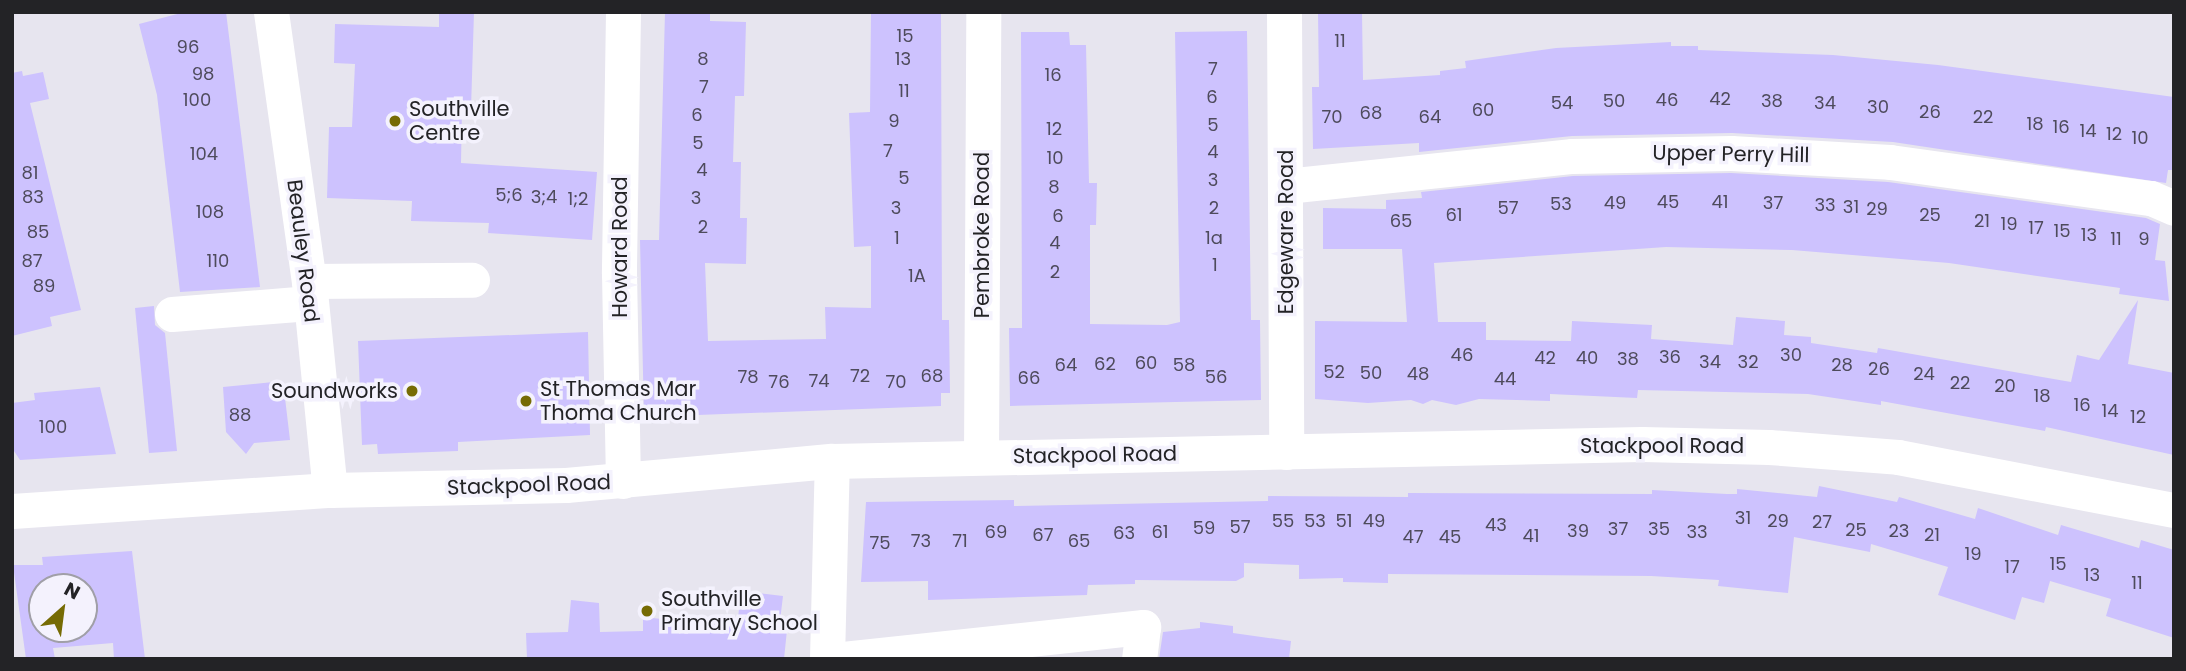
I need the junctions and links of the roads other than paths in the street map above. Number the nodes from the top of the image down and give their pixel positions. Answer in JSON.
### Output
{"nodes":[{"id":1,"x":271,"y":12,"type":"edge"},
{"id":2,"x":623,"y":12,"type":"edge"},
{"id":3,"x":983,"y":12,"type":"edge"},
{"id":4,"x":1284,"y":12,"type":"edge"},
{"id":5,"x":1286,"y":186,"type":"junction"},
{"id":6,"x":2174,"y":208,"type":"edge"},
{"id":7,"x":472,"y":280,"type":"dead end"},
{"id":8,"x":309,"y":292,"type":"junction"},
{"id":9,"x":172,"y":314,"type":"dead end"},
{"id":10,"x":1286,"y":452,"type":"junction"},
{"id":11,"x":981,"y":457,"type":"junction"},
{"id":12,"x":832,"y":461,"type":"junction"},
{"id":13,"x":623,"y":481,"type":"junction"},
{"id":14,"x":330,"y":490,"type":"junction"},
{"id":15,"x":2174,"y":510,"type":"edge"},
{"id":16,"x":12,"y":511,"type":"edge"},
{"id":17,"x":827,"y":659,"type":"edge"},
{"id":18,"x":842,"y":659,"type":"edge"},
{"id":19,"x":1139,"y":659,"type":"edge"}],
"edges":[{"from":1,"to":8,"type":"street","name":"Beauley Road"},
{"from":2,"to":13,"type":"street","name":"Howard Road"},
{"from":3,"to":11,"type":"street","name":"Pembroke Road"},
{"from":4,"to":5,"type":"street","name":"Edgeware Road"},
{"from":5,"to":6,"type":"street","name":"Upper Perry Hill"},
{"from":5,"to":10,"type":"street","name":"Edgeware Road"},
{"from":7,"to":8,"type":"street"},
{"from":8,"to":9,"type":"street"},
{"from":8,"to":14,"type":"street","name":"Beauley Road"},
{"from":10,"to":11,"type":"street","name":"Stackpool Road"},
{"from":10,"to":15,"type":"street","name":"Stackpool Road"},
{"from":11,"to":12,"type":"street","name":"Stackpool Road"},
{"from":12,"to":13,"type":"street","name":"Stackpool Road"},
{"from":12,"to":17,"type":"street"},
{"from":13,"to":14,"type":"street","name":"Stackpool Road"},
{"from":14,"to":16,"type":"street","name":"Stackpool Road"},
{"from":18,"to":19,"type":"street"}]}
